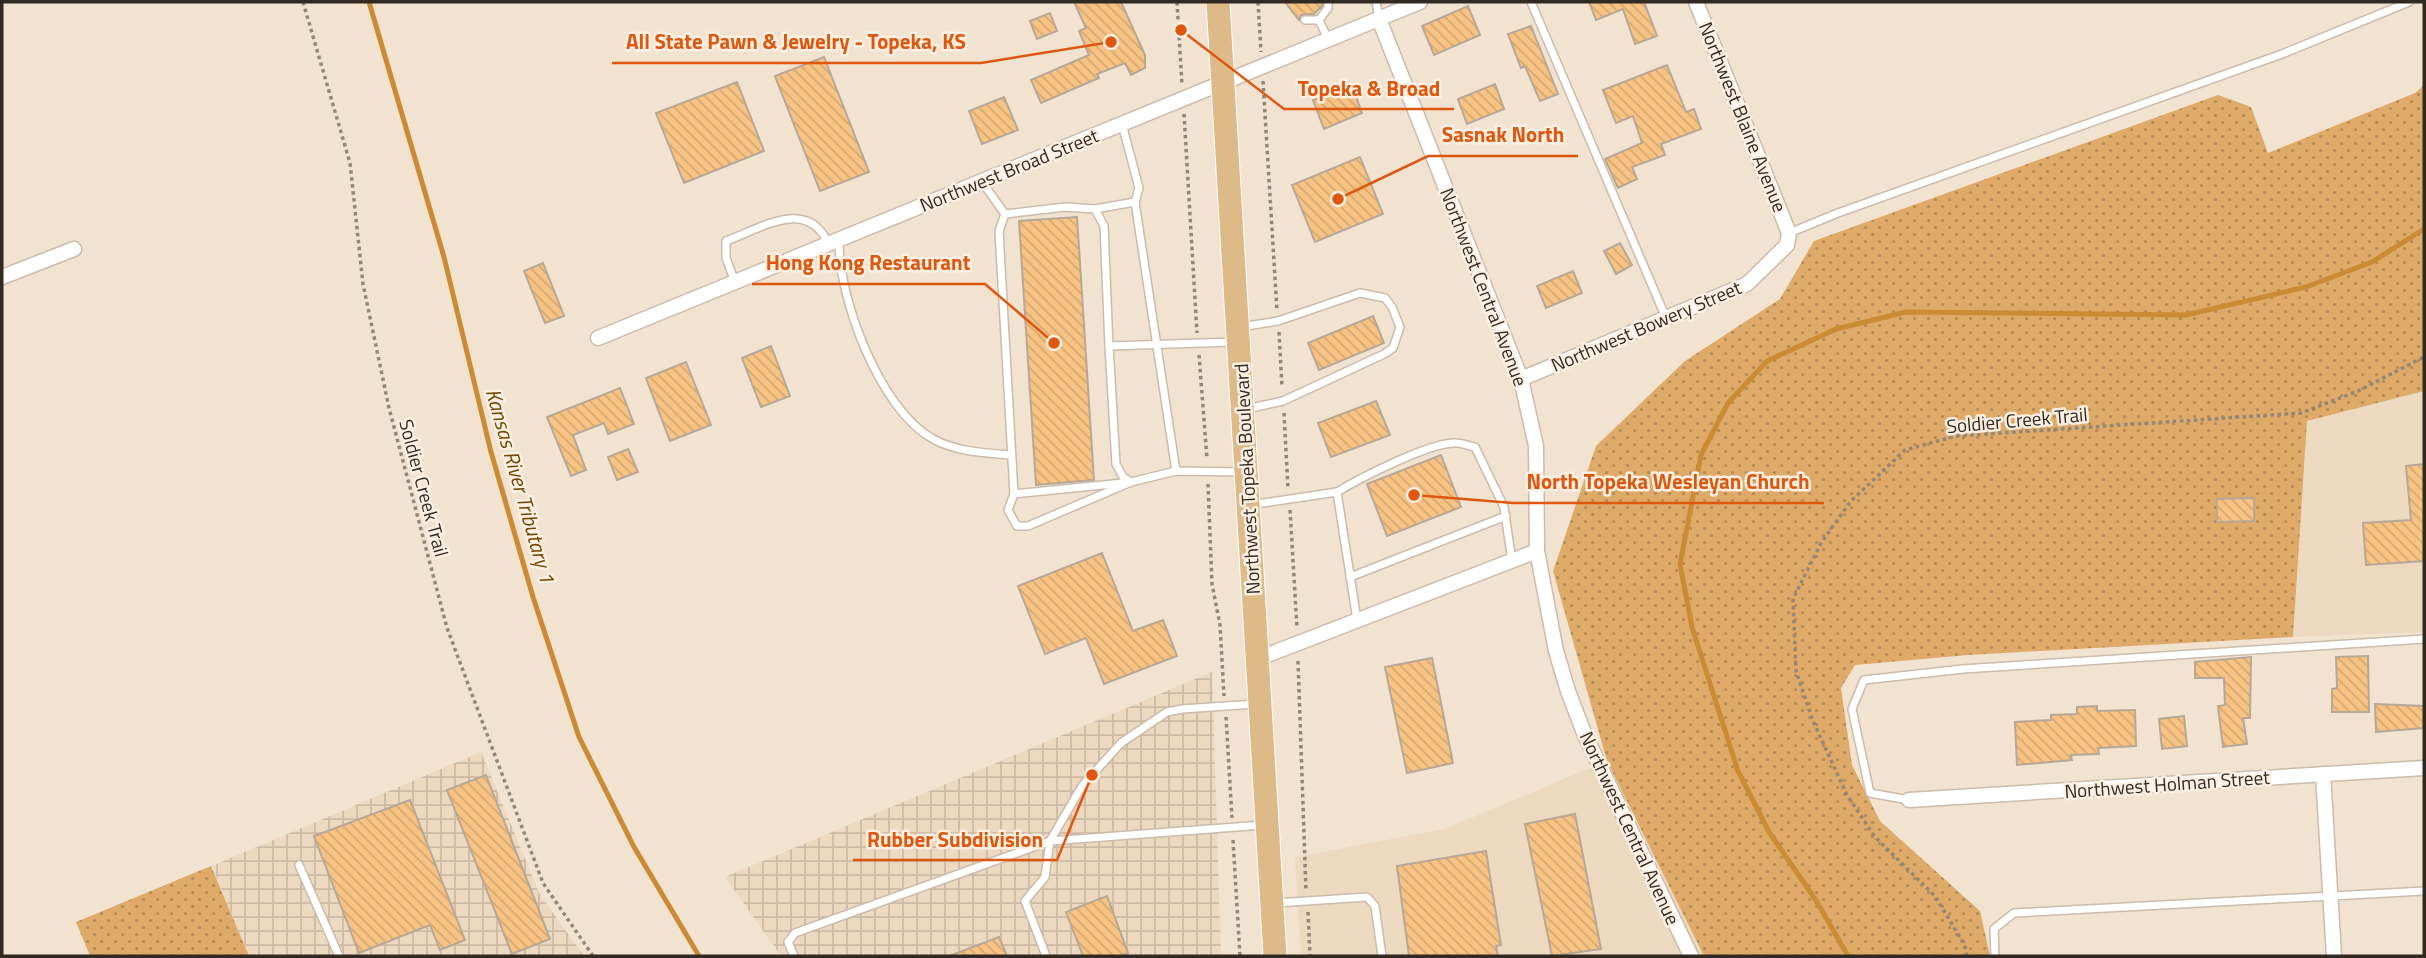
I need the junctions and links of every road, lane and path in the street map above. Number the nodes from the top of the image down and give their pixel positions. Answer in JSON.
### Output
{"nodes":[{"id":1,"x":303,"y":2,"type":"edge"},
{"id":2,"x":1218,"y":2,"type":"edge"},
{"id":3,"x":1258,"y":2,"type":"edge"},
{"id":4,"x":1328,"y":2,"type":"edge"},
{"id":5,"x":1376,"y":2,"type":"edge"},
{"id":6,"x":1420,"y":2,"type":"edge"},
{"id":7,"x":1531,"y":2,"type":"edge"},
{"id":8,"x":1696,"y":2,"type":"edge"},
{"id":9,"x":2409,"y":2,"type":"edge"},
{"id":10,"x":1317,"y":17,"type":"junction"},
{"id":11,"x":1379,"y":19,"type":"junction"},
{"id":12,"x":1305,"y":20,"type":"dead end"},
{"id":13,"x":1328,"y":39,"type":"junction"},
{"id":14,"x":1262,"y":66,"type":"junction"},
{"id":15,"x":1223,"y":82,"type":"junction"},
{"id":16,"x":1122,"y":124,"type":"junction"},
{"id":17,"x":982,"y":181,"type":"junction"},
{"id":18,"x":1135,"y":202,"type":"junction"},
{"id":19,"x":1095,"y":209,"type":"junction"},
{"id":20,"x":1004,"y":214,"type":"junction"},
{"id":21,"x":1789,"y":233,"type":"junction"},
{"id":22,"x":834,"y":242,"type":"junction"},
{"id":23,"x":74,"y":249,"type":"dead end"},
{"id":24,"x":2,"y":277,"type":"edge"},
{"id":25,"x":735,"y":282,"type":"junction"},
{"id":26,"x":1666,"y":318,"type":"junction"},
{"id":27,"x":1278,"y":321,"type":"junction"},
{"id":28,"x":1238,"y":335,"type":"junction"},
{"id":29,"x":598,"y":338,"type":"dead end"},
{"id":30,"x":1155,"y":344,"type":"junction"},
{"id":31,"x":1109,"y":346,"type":"junction"},
{"id":32,"x":2424,"y":357,"type":"edge"},
{"id":33,"x":1521,"y":379,"type":"junction"},
{"id":34,"x":1283,"y":401,"type":"junction"},
{"id":35,"x":1243,"y":410,"type":"junction"},
{"id":36,"x":1012,"y":455,"type":"junction"},
{"id":37,"x":1176,"y":471,"type":"junction"},
{"id":38,"x":1246,"y":472,"type":"junction"},
{"id":39,"x":1131,"y":482,"type":"junction"},
{"id":40,"x":1336,"y":492,"type":"junction"},
{"id":41,"x":1014,"y":494,"type":"junction"},
{"id":42,"x":1289,"y":499,"type":"junction"},
{"id":43,"x":1248,"y":505,"type":"junction"},
{"id":44,"x":1506,"y":516,"type":"junction"},
{"id":45,"x":1537,"y":551,"type":"junction"},
{"id":46,"x":1512,"y":561,"type":"junction"},
{"id":47,"x":1350,"y":577,"type":"junction"},
{"id":48,"x":1357,"y":620,"type":"junction"},
{"id":49,"x":2424,"y":639,"type":"edge"},
{"id":50,"x":1298,"y":643,"type":"junction"},
{"id":51,"x":1257,"y":659,"type":"junction"},
{"id":52,"x":1260,"y":704,"type":"junction"},
{"id":53,"x":2424,"y":768,"type":"edge"},
{"id":54,"x":2323,"y":774,"type":"junction"},
{"id":55,"x":1909,"y":800,"type":"joint"},
{"id":56,"x":1267,"y":825,"type":"junction"},
{"id":57,"x":1050,"y":841,"type":"junction"},
{"id":58,"x":299,"y":865,"type":"dead end"},
{"id":59,"x":2424,"y":891,"type":"edge"},
{"id":60,"x":2331,"y":898,"type":"junction"},
{"id":61,"x":1307,"y":901,"type":"junction"},
{"id":62,"x":1272,"y":903,"type":"junction"},
{"id":63,"x":1689,"y":955,"type":"edge"},
{"id":64,"x":339,"y":956,"type":"edge"},
{"id":65,"x":593,"y":956,"type":"edge"},
{"id":66,"x":794,"y":956,"type":"edge"},
{"id":67,"x":1046,"y":956,"type":"edge"},
{"id":68,"x":1275,"y":956,"type":"edge"},
{"id":69,"x":1310,"y":956,"type":"edge"},
{"id":70,"x":1382,"y":956,"type":"edge"},
{"id":71,"x":1967,"y":956,"type":"edge"},
{"id":72,"x":1995,"y":956,"type":"edge"},
{"id":73,"x":2334,"y":956,"type":"edge"}],
"edges":[{"from":1,"to":65,"type":"path","name":"Soldier Creek Trail"},
{"from":2,"to":15,"type":"main road","name":"Northwest Topeka Boulevard"},
{"from":3,"to":14,"type":"path"},
{"from":4,"to":10,"type":"lane"},
{"from":5,"to":11,"type":"lane"},
{"from":6,"to":11,"type":"street","name":"Northwest Broad Street"},
{"from":7,"to":26,"type":"lane"},
{"from":8,"to":21,"type":"street","name":"Northwest Blaine Avenue"},
{"from":9,"to":21,"type":"lane"},
{"from":10,"to":12,"type":"lane"},
{"from":10,"to":13,"type":"lane"},
{"from":11,"to":13,"type":"street","name":"Northwest Broad Street"},
{"from":11,"to":33,"type":"street","name":"Northwest Central Avenue"},
{"from":13,"to":14,"type":"street","name":"Northwest Broad Street"},
{"from":14,"to":15,"type":"street","name":"Northwest Broad Street"},
{"from":14,"to":27,"type":"path"},
{"from":15,"to":16,"type":"street","name":"Northwest Broad Street"},
{"from":15,"to":28,"type":"main road","name":"Northwest Topeka Boulevard"},
{"from":16,"to":17,"type":"street","name":"Northwest Broad Street"},
{"from":16,"to":18,"type":"lane"},
{"from":17,"to":20,"type":"lane"},
{"from":17,"to":22,"type":"street","name":"Northwest Broad Street"},
{"from":18,"to":19,"type":"lane"},
{"from":18,"to":30,"type":"lane"},
{"from":19,"to":20,"type":"lane"},
{"from":19,"to":31,"type":"lane"},
{"from":20,"to":36,"type":"lane"},
{"from":21,"to":26,"type":"street","name":"Northwest Bowery Street"},
{"from":22,"to":25,"type":"street","name":"Northwest Broad Street"},
{"from":22,"to":25,"type":"lane"},
{"from":22,"to":36,"type":"lane"},
{"from":23,"to":24,"type":"street"},
{"from":25,"to":29,"type":"street","name":"Northwest Broad Street"},
{"from":26,"to":33,"type":"street","name":"Northwest Bowery Street"},
{"from":27,"to":28,"type":"lane"},
{"from":27,"to":34,"type":"path"},
{"from":27,"to":34,"type":"lane"},
{"from":28,"to":30,"type":"lane"},
{"from":28,"to":35,"type":"main road","name":"Northwest Topeka Boulevard"},
{"from":30,"to":31,"type":"lane"},
{"from":30,"to":37,"type":"lane"},
{"from":31,"to":39,"type":"lane"},
{"from":32,"to":71,"type":"path","name":"Soldier Creek Trail"},
{"from":33,"to":45,"type":"street","name":"Northwest Central Avenue"},
{"from":34,"to":35,"type":"lane"},
{"from":34,"to":42,"type":"path"},
{"from":35,"to":38,"type":"main road","name":"Northwest Topeka Boulevard"},
{"from":36,"to":41,"type":"lane"},
{"from":37,"to":38,"type":"lane"},
{"from":37,"to":39,"type":"lane"},
{"from":38,"to":43,"type":"main road","name":"Northwest Topeka Boulevard"},
{"from":39,"to":41,"type":"lane"},
{"from":39,"to":41,"type":"lane"},
{"from":40,"to":42,"type":"lane"},
{"from":40,"to":44,"type":"lane"},
{"from":40,"to":47,"type":"lane"},
{"from":42,"to":43,"type":"lane"},
{"from":42,"to":50,"type":"path"},
{"from":43,"to":51,"type":"main road","name":"Northwest Topeka Boulevard"},
{"from":44,"to":46,"type":"lane"},
{"from":44,"to":47,"type":"lane"},
{"from":45,"to":46,"type":"street"},
{"from":45,"to":63,"type":"street","name":"Northwest Central Avenue"},
{"from":46,"to":48,"type":"street"},
{"from":47,"to":48,"type":"lane"},
{"from":48,"to":50,"type":"street"},
{"from":49,"to":55,"type":"lane"},
{"from":50,"to":51,"type":"street"},
{"from":50,"to":61,"type":"path"},
{"from":51,"to":52,"type":"main road","name":"Northwest Topeka Boulevard"},
{"from":52,"to":56,"type":"main road","name":"Northwest Topeka Boulevard"},
{"from":52,"to":57,"type":"lane"},
{"from":53,"to":54,"type":"street","name":"Northwest Holman Street"},
{"from":54,"to":55,"type":"street","name":"Northwest Holman Street"},
{"from":54,"to":60,"type":"street"},
{"from":56,"to":57,"type":"lane"},
{"from":56,"to":62,"type":"main road","name":"Northwest Topeka Boulevard"},
{"from":57,"to":66,"type":"lane"},
{"from":57,"to":67,"type":"lane"},
{"from":58,"to":64,"type":"lane"},
{"from":59,"to":60,"type":"lane"},
{"from":60,"to":72,"type":"lane"},
{"from":60,"to":73,"type":"street"},
{"from":61,"to":62,"type":"lane"},
{"from":61,"to":69,"type":"path"},
{"from":61,"to":70,"type":"lane"},
{"from":62,"to":68,"type":"main road","name":"Northwest Topeka Boulevard"}]}
